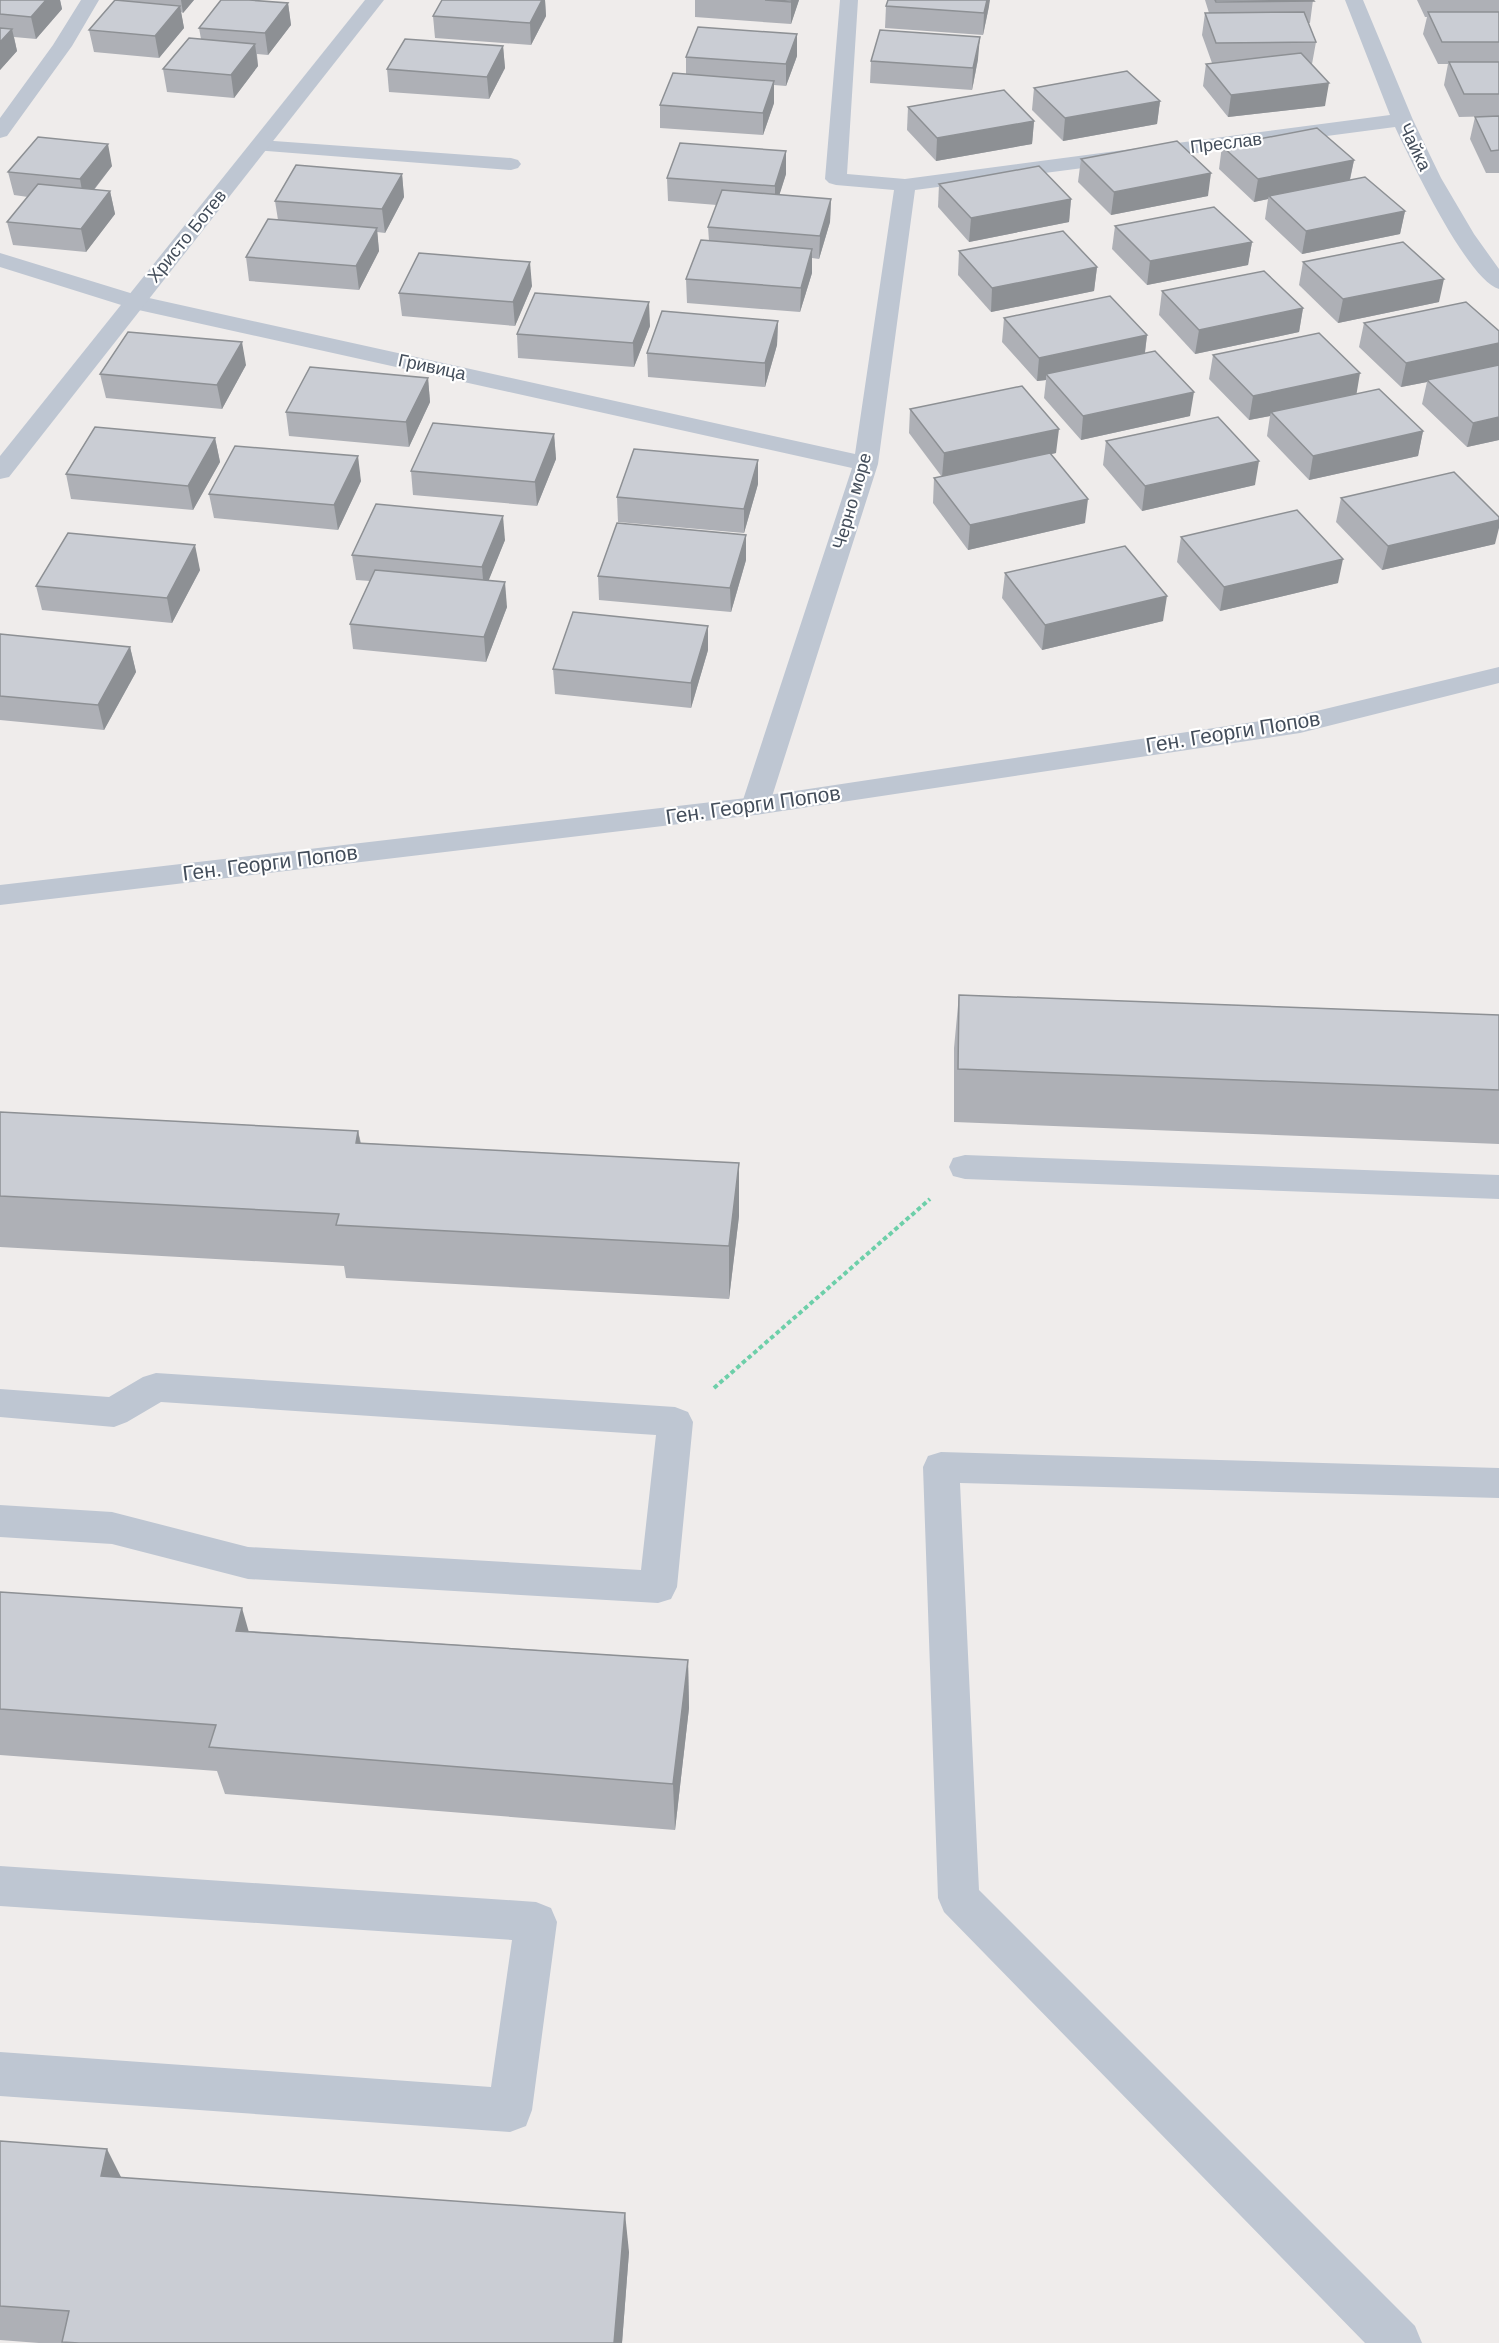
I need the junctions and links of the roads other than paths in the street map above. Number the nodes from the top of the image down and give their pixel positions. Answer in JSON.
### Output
{"nodes":[{"id":1,"x":90,"y":0,"type":"edge"},
{"id":2,"x":375,"y":0,"type":"edge"},
{"id":3,"x":849,"y":0,"type":"edge"},
{"id":4,"x":1354,"y":0,"type":"edge"},
{"id":5,"x":1402,"y":120,"type":"junction"},
{"id":6,"x":0,"y":132,"type":"edge"},
{"id":7,"x":260,"y":146,"type":"junction"},
{"id":8,"x":511,"y":164,"type":"dead end"},
{"id":9,"x":905,"y":185,"type":"junction"},
{"id":10,"x":0,"y":260,"type":"edge"},
{"id":11,"x":1496,"y":276,"type":"edge"},
{"id":12,"x":134,"y":302,"type":"junction"},
{"id":13,"x":866,"y":464,"type":"junction"},
{"id":14,"x":0,"y":472,"type":"edge"},
{"id":15,"x":1499,"y":675,"type":"edge"},
{"id":16,"x":755,"y":806,"type":"junction"},
{"id":17,"x":0,"y":895,"type":"edge"},
{"id":18,"x":965,"y":1167,"type":"road end"},
{"id":19,"x":1499,"y":1187,"type":"edge"},
{"id":20,"x":0,"y":1403,"type":"edge"},
{"id":21,"x":1499,"y":1483,"type":"edge"},
{"id":22,"x":0,"y":1521,"type":"edge"},
{"id":23,"x":0,"y":1886,"type":"edge"},
{"id":24,"x":0,"y":2074,"type":"edge"},
{"id":25,"x":1398,"y":2343,"type":"edge"}],
"edges":[{"from":1,"to":6,"type":"street"},
{"from":2,"to":7,"type":"street","name":"Христо Ботев"},
{"from":3,"to":9,"type":"street","name":"Преслав"},
{"from":4,"to":5,"type":"street","name":"Чайка"},
{"from":5,"to":9,"type":"street","name":"Преслав"},
{"from":5,"to":11,"type":"street","name":"Чайка"},
{"from":7,"to":8,"type":"street"},
{"from":7,"to":12,"type":"street","name":"Христо Ботев"},
{"from":9,"to":13,"type":"street","name":"Черно море"},
{"from":10,"to":12,"type":"street","name":"Гривица"},
{"from":12,"to":13,"type":"street","name":"Гривица"},
{"from":12,"to":14,"type":"street","name":"Христо Ботев"},
{"from":13,"to":16,"type":"street","name":"Черно море"},
{"from":15,"to":16,"type":"street","name":"Ген. Георги Попов"},
{"from":16,"to":17,"type":"street","name":"Ген. Георги Попов"},
{"from":18,"to":19,"type":"street"},
{"from":20,"to":22,"type":"street"},
{"from":21,"to":25,"type":"street"},
{"from":23,"to":24,"type":"street"}]}
